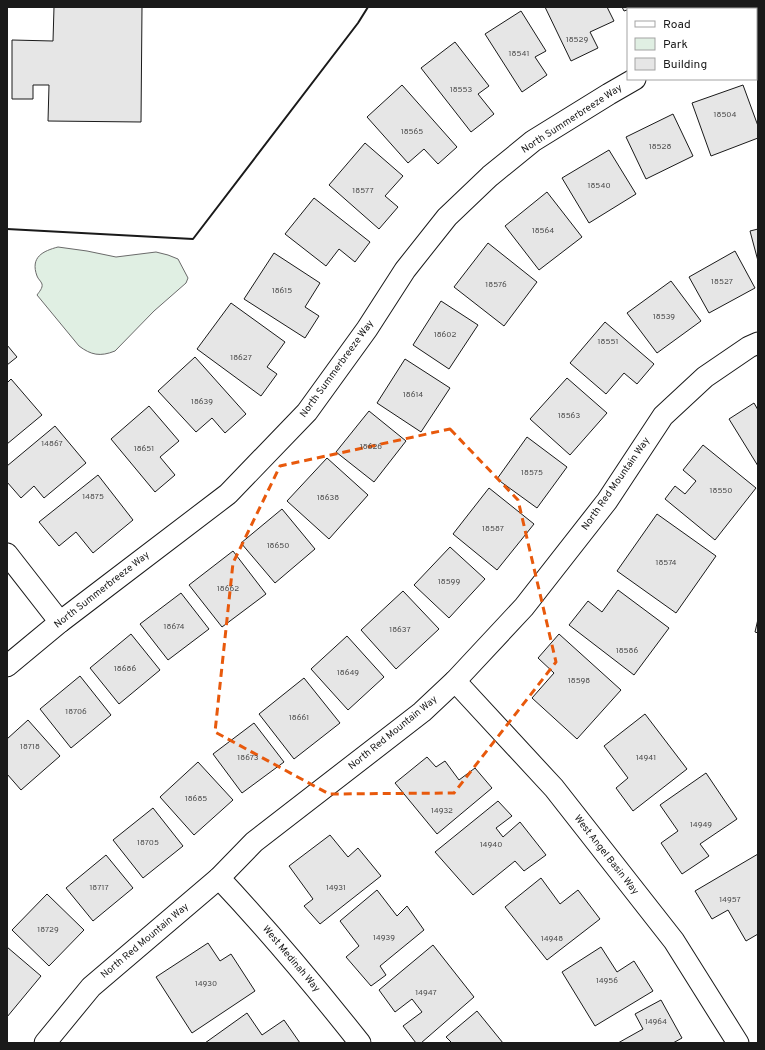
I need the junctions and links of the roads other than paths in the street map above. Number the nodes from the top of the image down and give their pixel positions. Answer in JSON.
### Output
{"nodes":[{"id":1,"x":633,"y":80,"type":"edge"},
{"id":2,"x":758,"y":343,"type":"edge"},
{"id":3,"x":7,"y":554,"type":"edge"},
{"id":4,"x":60,"y":622,"type":"junction"},
{"id":5,"x":7,"y":666,"type":"edge"},
{"id":6,"x":455,"y":681,"type":"junction"},
{"id":7,"x":219,"y":878,"type":"junction"},
{"id":8,"x":45,"y":1043,"type":"edge"},
{"id":9,"x":360,"y":1043,"type":"edge"},
{"id":10,"x":738,"y":1043,"type":"edge"}],
"edges":[{"from":1,"to":4,"type":"street","name":"North Summerbreeze Way"},
{"from":2,"to":6,"type":"street","name":"North Red Mountain Way"},
{"from":3,"to":4,"type":"street"},
{"from":4,"to":5,"type":"street","name":"North Summerbreeze Way"},
{"from":6,"to":7,"type":"street","name":"North Red Mountain Way"},
{"from":6,"to":10,"type":"street","name":"West Angel Basin Way"},
{"from":7,"to":8,"type":"street","name":"North Red Mountain Way"},
{"from":7,"to":9,"type":"street","name":"West Medinah Way"}]}
